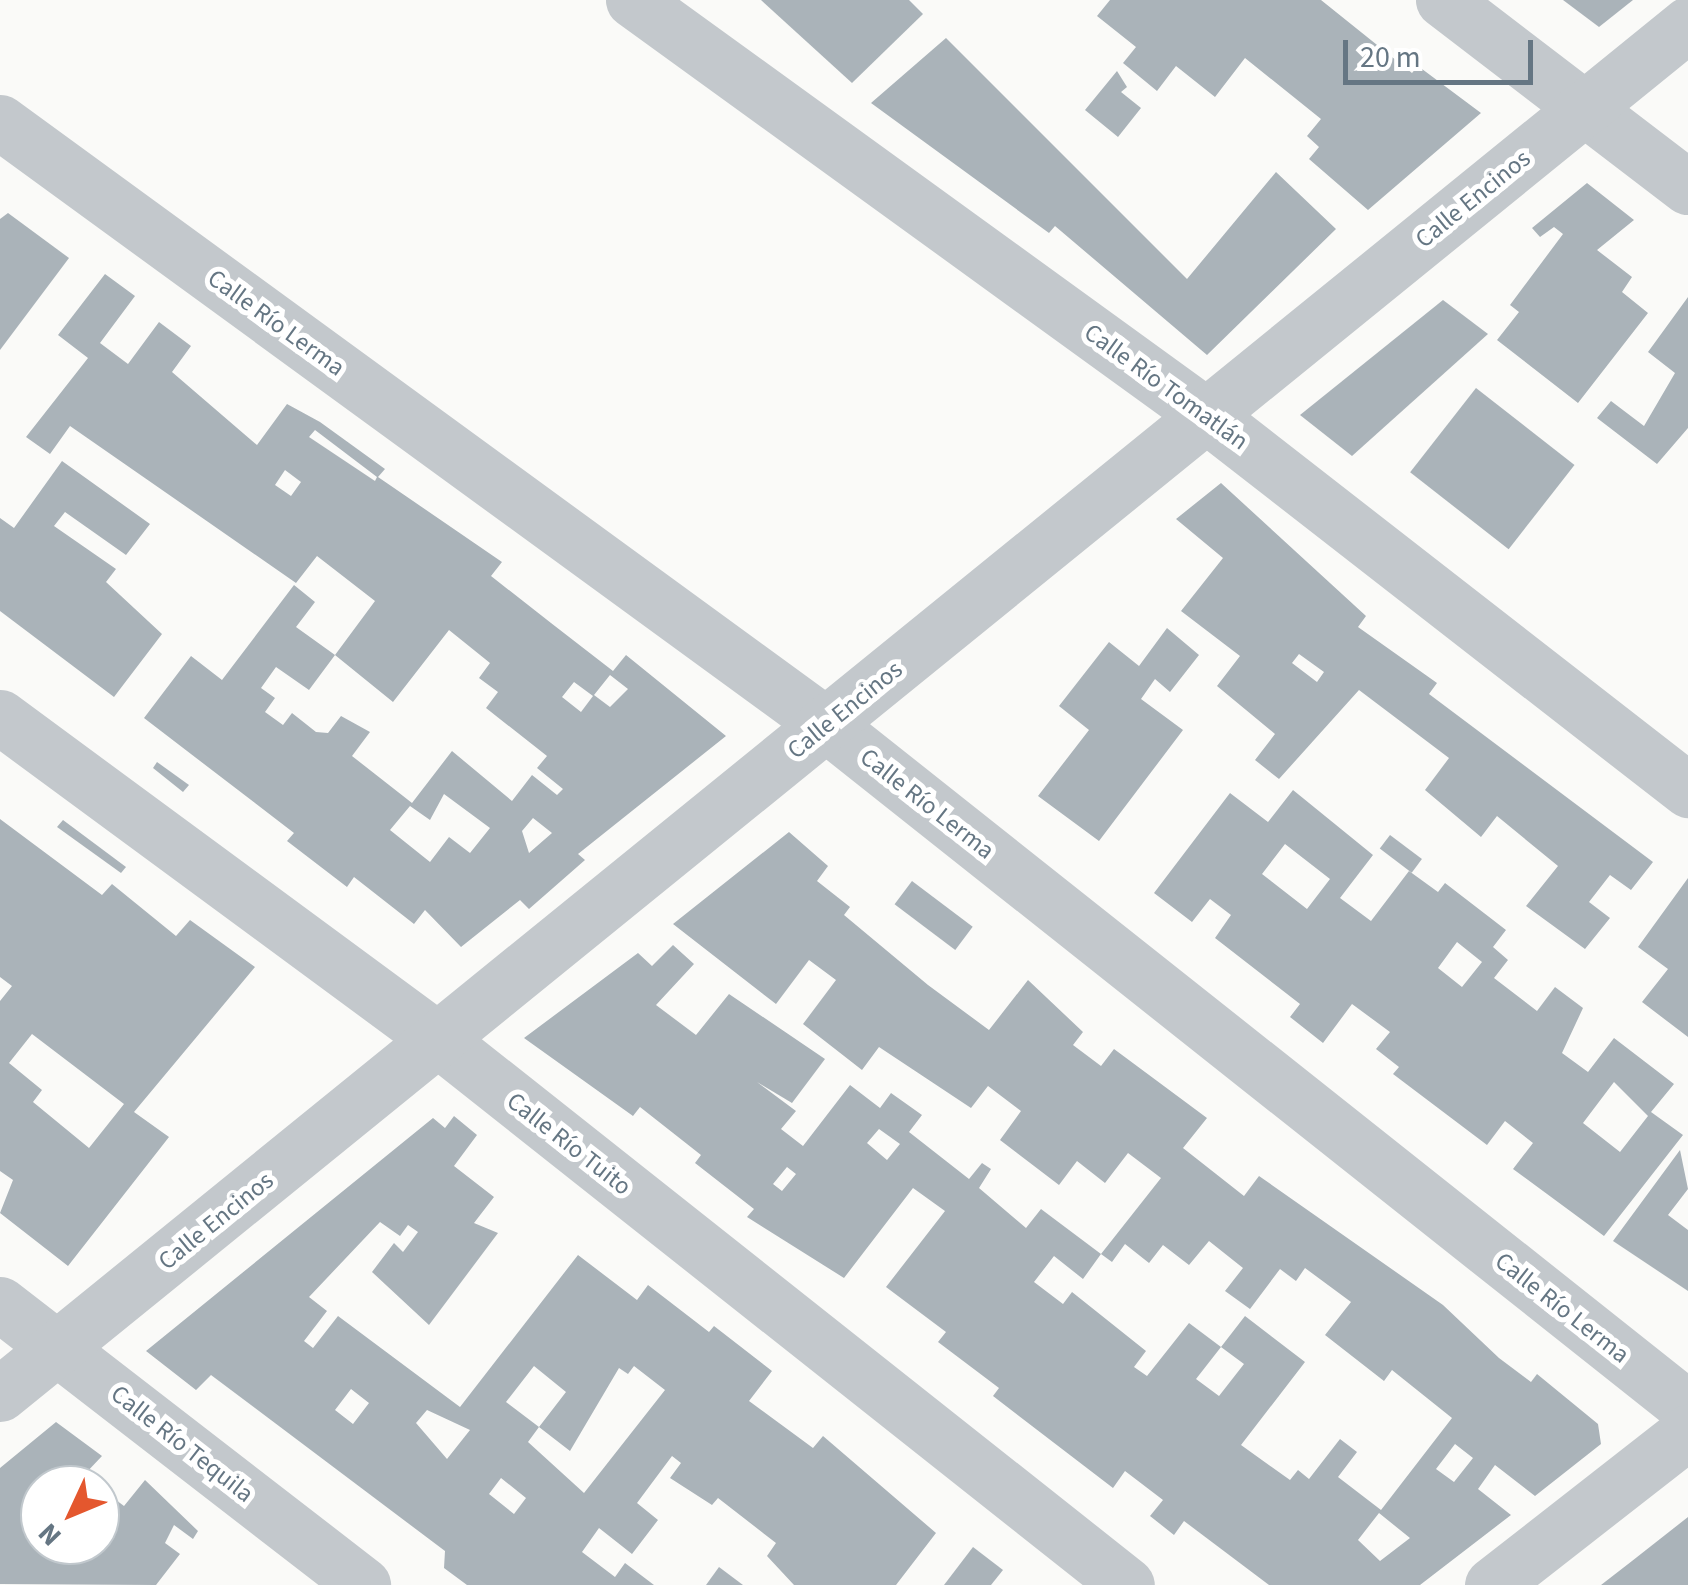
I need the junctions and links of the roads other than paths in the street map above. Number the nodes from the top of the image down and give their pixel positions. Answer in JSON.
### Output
{"nodes":[{"id":1,"x":633,"y":0,"type":"edge"},
{"id":2,"x":1444,"y":0,"type":"edge"},
{"id":3,"x":1688,"y":24,"type":"edge"},
{"id":4,"x":1584,"y":108,"type":"junction"},
{"id":5,"x":0,"y":122,"type":"edge"},
{"id":6,"x":1688,"y":187,"type":"edge"},
{"id":7,"x":1206,"y":414,"type":"junction"},
{"id":8,"x":0,"y":718,"type":"edge"},
{"id":9,"x":827,"y":725,"type":"junction"},
{"id":10,"x":1688,"y":790,"type":"edge"},
{"id":11,"x":440,"y":1041,"type":"junction"},
{"id":12,"x":0,"y":1304,"type":"edge"},
{"id":13,"x":57,"y":1348,"type":"junction"},
{"id":14,"x":0,"y":1394,"type":"edge"},
{"id":15,"x":1688,"y":1408,"type":"edge"},
{"id":16,"x":1688,"y":1432,"type":"edge"},
{"id":17,"x":364,"y":1585,"type":"edge"},
{"id":18,"x":1128,"y":1585,"type":"edge"},
{"id":19,"x":1492,"y":1585,"type":"edge"}],
"edges":[{"from":1,"to":7,"type":"street","name":"Calle Río Tomatlán"},
{"from":2,"to":4,"type":"street"},
{"from":3,"to":4,"type":"street","name":"Calle Encinos"},
{"from":4,"to":6,"type":"street"},
{"from":4,"to":7,"type":"street","name":"Calle Encinos"},
{"from":5,"to":9,"type":"street","name":"Calle Río Lerma"},
{"from":7,"to":9,"type":"street","name":"Calle Encinos"},
{"from":7,"to":10,"type":"street","name":"Calle Río Tomatlán"},
{"from":8,"to":11,"type":"street","name":"Calle Río Tuito"},
{"from":9,"to":11,"type":"street","name":"Calle Encinos"},
{"from":9,"to":15,"type":"street","name":"Calle Río Lerma"},
{"from":11,"to":13,"type":"street","name":"Calle Encinos"},
{"from":11,"to":18,"type":"street","name":"Calle Río Tuito"},
{"from":12,"to":13,"type":"street","name":"Calle Río Tequila"},
{"from":13,"to":14,"type":"street","name":"Calle Encinos"},
{"from":13,"to":17,"type":"street","name":"Calle Río Tequila"},
{"from":16,"to":19,"type":"street"}]}
